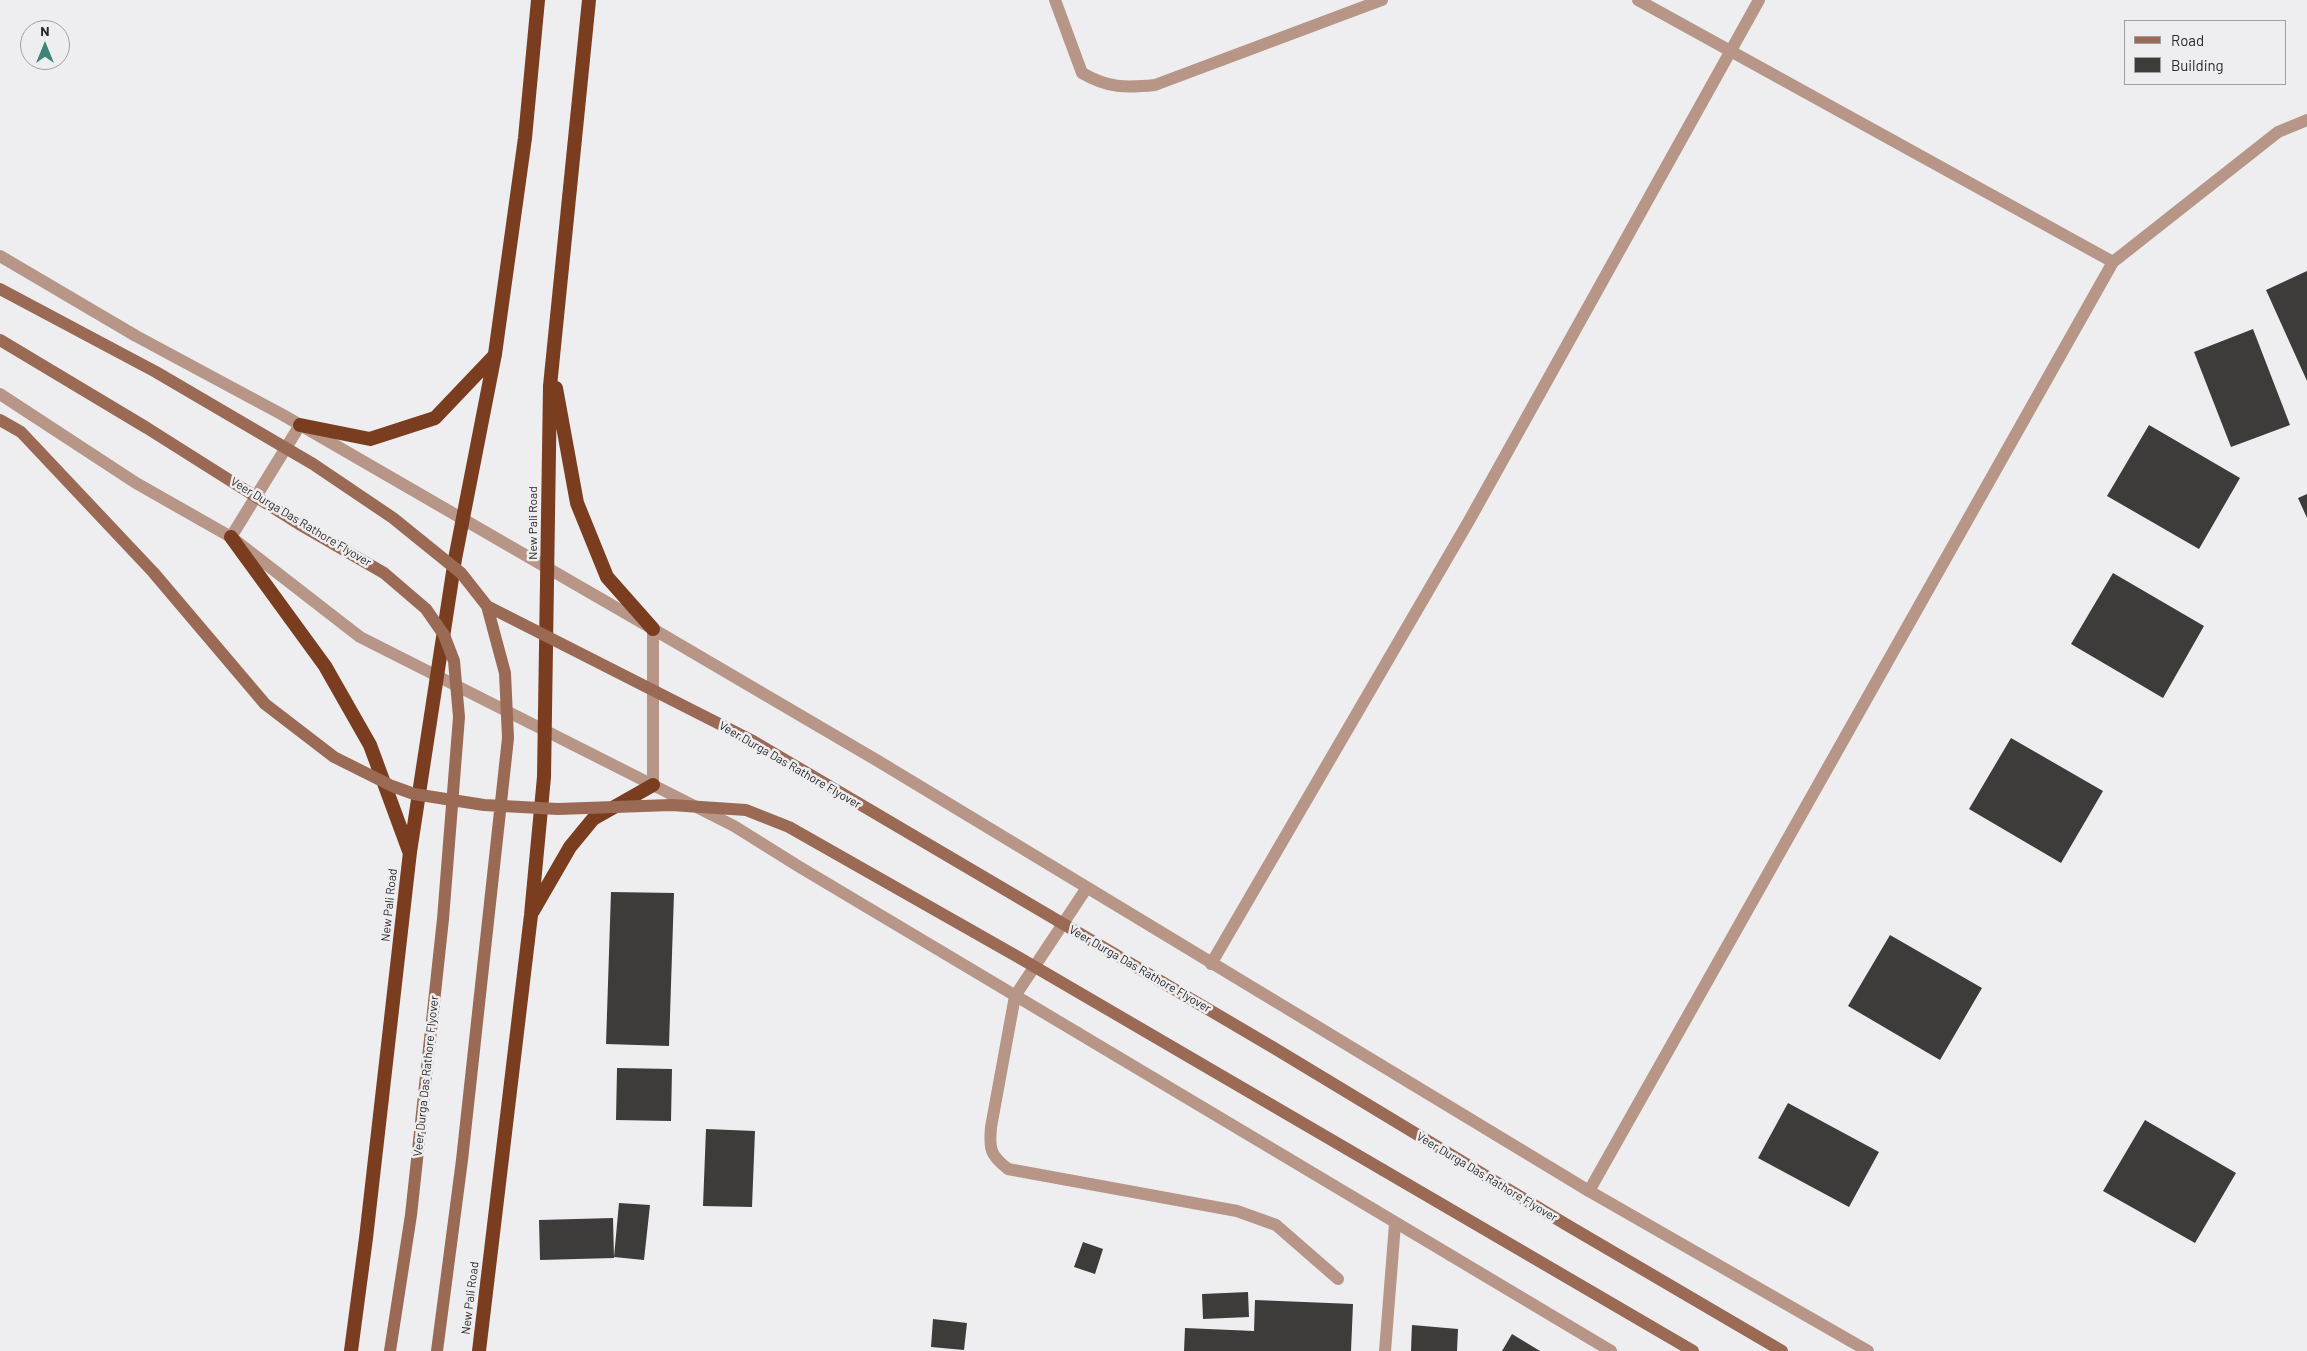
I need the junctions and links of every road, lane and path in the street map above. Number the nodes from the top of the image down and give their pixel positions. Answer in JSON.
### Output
{"nodes":[{"id":1,"x":538,"y":0,"type":"edge"},
{"id":2,"x":588,"y":0,"type":"edge"},
{"id":3,"x":1055,"y":0,"type":"edge"},
{"id":4,"x":1382,"y":0,"type":"edge"},
{"id":5,"x":1638,"y":0,"type":"edge"},
{"id":6,"x":1759,"y":0,"type":"edge"},
{"id":7,"x":1731,"y":51,"type":"junction"},
{"id":8,"x":2307,"y":120,"type":"edge"},
{"id":9,"x":0,"y":256,"type":"edge"},
{"id":10,"x":2113,"y":262,"type":"junction"},
{"id":11,"x":0,"y":288,"type":"edge"},
{"id":12,"x":0,"y":340,"type":"edge"},
{"id":13,"x":495,"y":354,"type":"junction"},
{"id":14,"x":552,"y":370,"type":"junction"},
{"id":15,"x":0,"y":394,"type":"edge"},
{"id":16,"x":0,"y":420,"type":"edge"},
{"id":17,"x":300,"y":425,"type":"junction"},
{"id":18,"x":463,"y":520,"type":"junction"},
{"id":19,"x":231,"y":537,"type":"junction"},
{"id":20,"x":548,"y":568,"type":"junction"},
{"id":21,"x":487,"y":606,"type":"junction"},
{"id":22,"x":653,"y":629,"type":"junction"},
{"id":23,"x":438,"y":677,"type":"junction"},
{"id":24,"x":545,"y":730,"type":"junction"},
{"id":25,"x":653,"y":785,"type":"junction"},
{"id":26,"x":410,"y":852,"type":"junction"},
{"id":27,"x":1086,"y":889,"type":"junction"},
{"id":28,"x":530,"y":915,"type":"junction"},
{"id":29,"x":1211,"y":964,"type":"junction"},
{"id":30,"x":1015,"y":996,"type":"junction"},
{"id":31,"x":1589,"y":1191,"type":"junction"},
{"id":32,"x":1396,"y":1224,"type":"junction"},
{"id":33,"x":1338,"y":1279,"type":"dead end"},
{"id":34,"x":351,"y":1351,"type":"edge"},
{"id":35,"x":390,"y":1351,"type":"edge"},
{"id":36,"x":437,"y":1351,"type":"edge"},
{"id":37,"x":479,"y":1351,"type":"edge"},
{"id":38,"x":1384,"y":1351,"type":"edge"},
{"id":39,"x":1611,"y":1351,"type":"edge"},
{"id":40,"x":1693,"y":1351,"type":"edge"},
{"id":41,"x":1782,"y":1351,"type":"edge"},
{"id":42,"x":1868,"y":1351,"type":"edge"}],
"edges":[{"from":1,"to":13,"type":"highway","name":"New Pali Road"},
{"from":2,"to":14,"type":"highway"},
{"from":3,"to":4,"type":"street"},
{"from":5,"to":7,"type":"street"},
{"from":6,"to":7,"type":"street"},
{"from":7,"to":10,"type":"street"},
{"from":7,"to":29,"type":"street"},
{"from":8,"to":10,"type":"street"},
{"from":9,"to":17,"type":"street"},
{"from":10,"to":31,"type":"street"},
{"from":11,"to":21,"type":"main road","name":"Veer Durga Das Rathore Flyover","bridge":true},
{"from":12,"to":35,"type":"main road","name":"Veer Durga Das Rathore Flyover","bridge":true},
{"from":13,"to":17,"type":"highway"},
{"from":13,"to":18,"type":"highway","name":"New Pali Road"},
{"from":14,"to":20,"type":"highway","name":"New Pali Road"},
{"from":14,"to":22,"type":"highway"},
{"from":15,"to":19,"type":"street"},
{"from":16,"to":40,"type":"main road","bridge":true},
{"from":17,"to":18,"type":"street"},
{"from":17,"to":19,"type":"street"},
{"from":18,"to":20,"type":"street"},
{"from":18,"to":23,"type":"highway","name":"New Pali Road"},
{"from":19,"to":23,"type":"street"},
{"from":19,"to":26,"type":"highway"},
{"from":20,"to":22,"type":"street"},
{"from":20,"to":24,"type":"highway","name":"New Pali Road"},
{"from":21,"to":36,"type":"main road","name":"Veer Durga Das Rathore Flyover","bridge":true},
{"from":21,"to":41,"type":"main road","name":"Veer Durga Das Rathore Flyover","bridge":true},
{"from":22,"to":25,"type":"street"},
{"from":22,"to":27,"type":"street"},
{"from":23,"to":24,"type":"street"},
{"from":23,"to":26,"type":"highway","name":"New Pali Road"},
{"from":24,"to":25,"type":"street"},
{"from":24,"to":28,"type":"highway","name":"New Pali Road"},
{"from":25,"to":28,"type":"highway"},
{"from":25,"to":30,"type":"street"},
{"from":26,"to":34,"type":"highway","name":"New Pali Road"},
{"from":27,"to":29,"type":"street"},
{"from":27,"to":30,"type":"street"},
{"from":28,"to":37,"type":"highway","name":"New Pali Road"},
{"from":29,"to":31,"type":"street"},
{"from":30,"to":32,"type":"street"},
{"from":30,"to":33,"type":"street"},
{"from":31,"to":42,"type":"street"},
{"from":32,"to":38,"type":"street"},
{"from":32,"to":39,"type":"street"}]}
